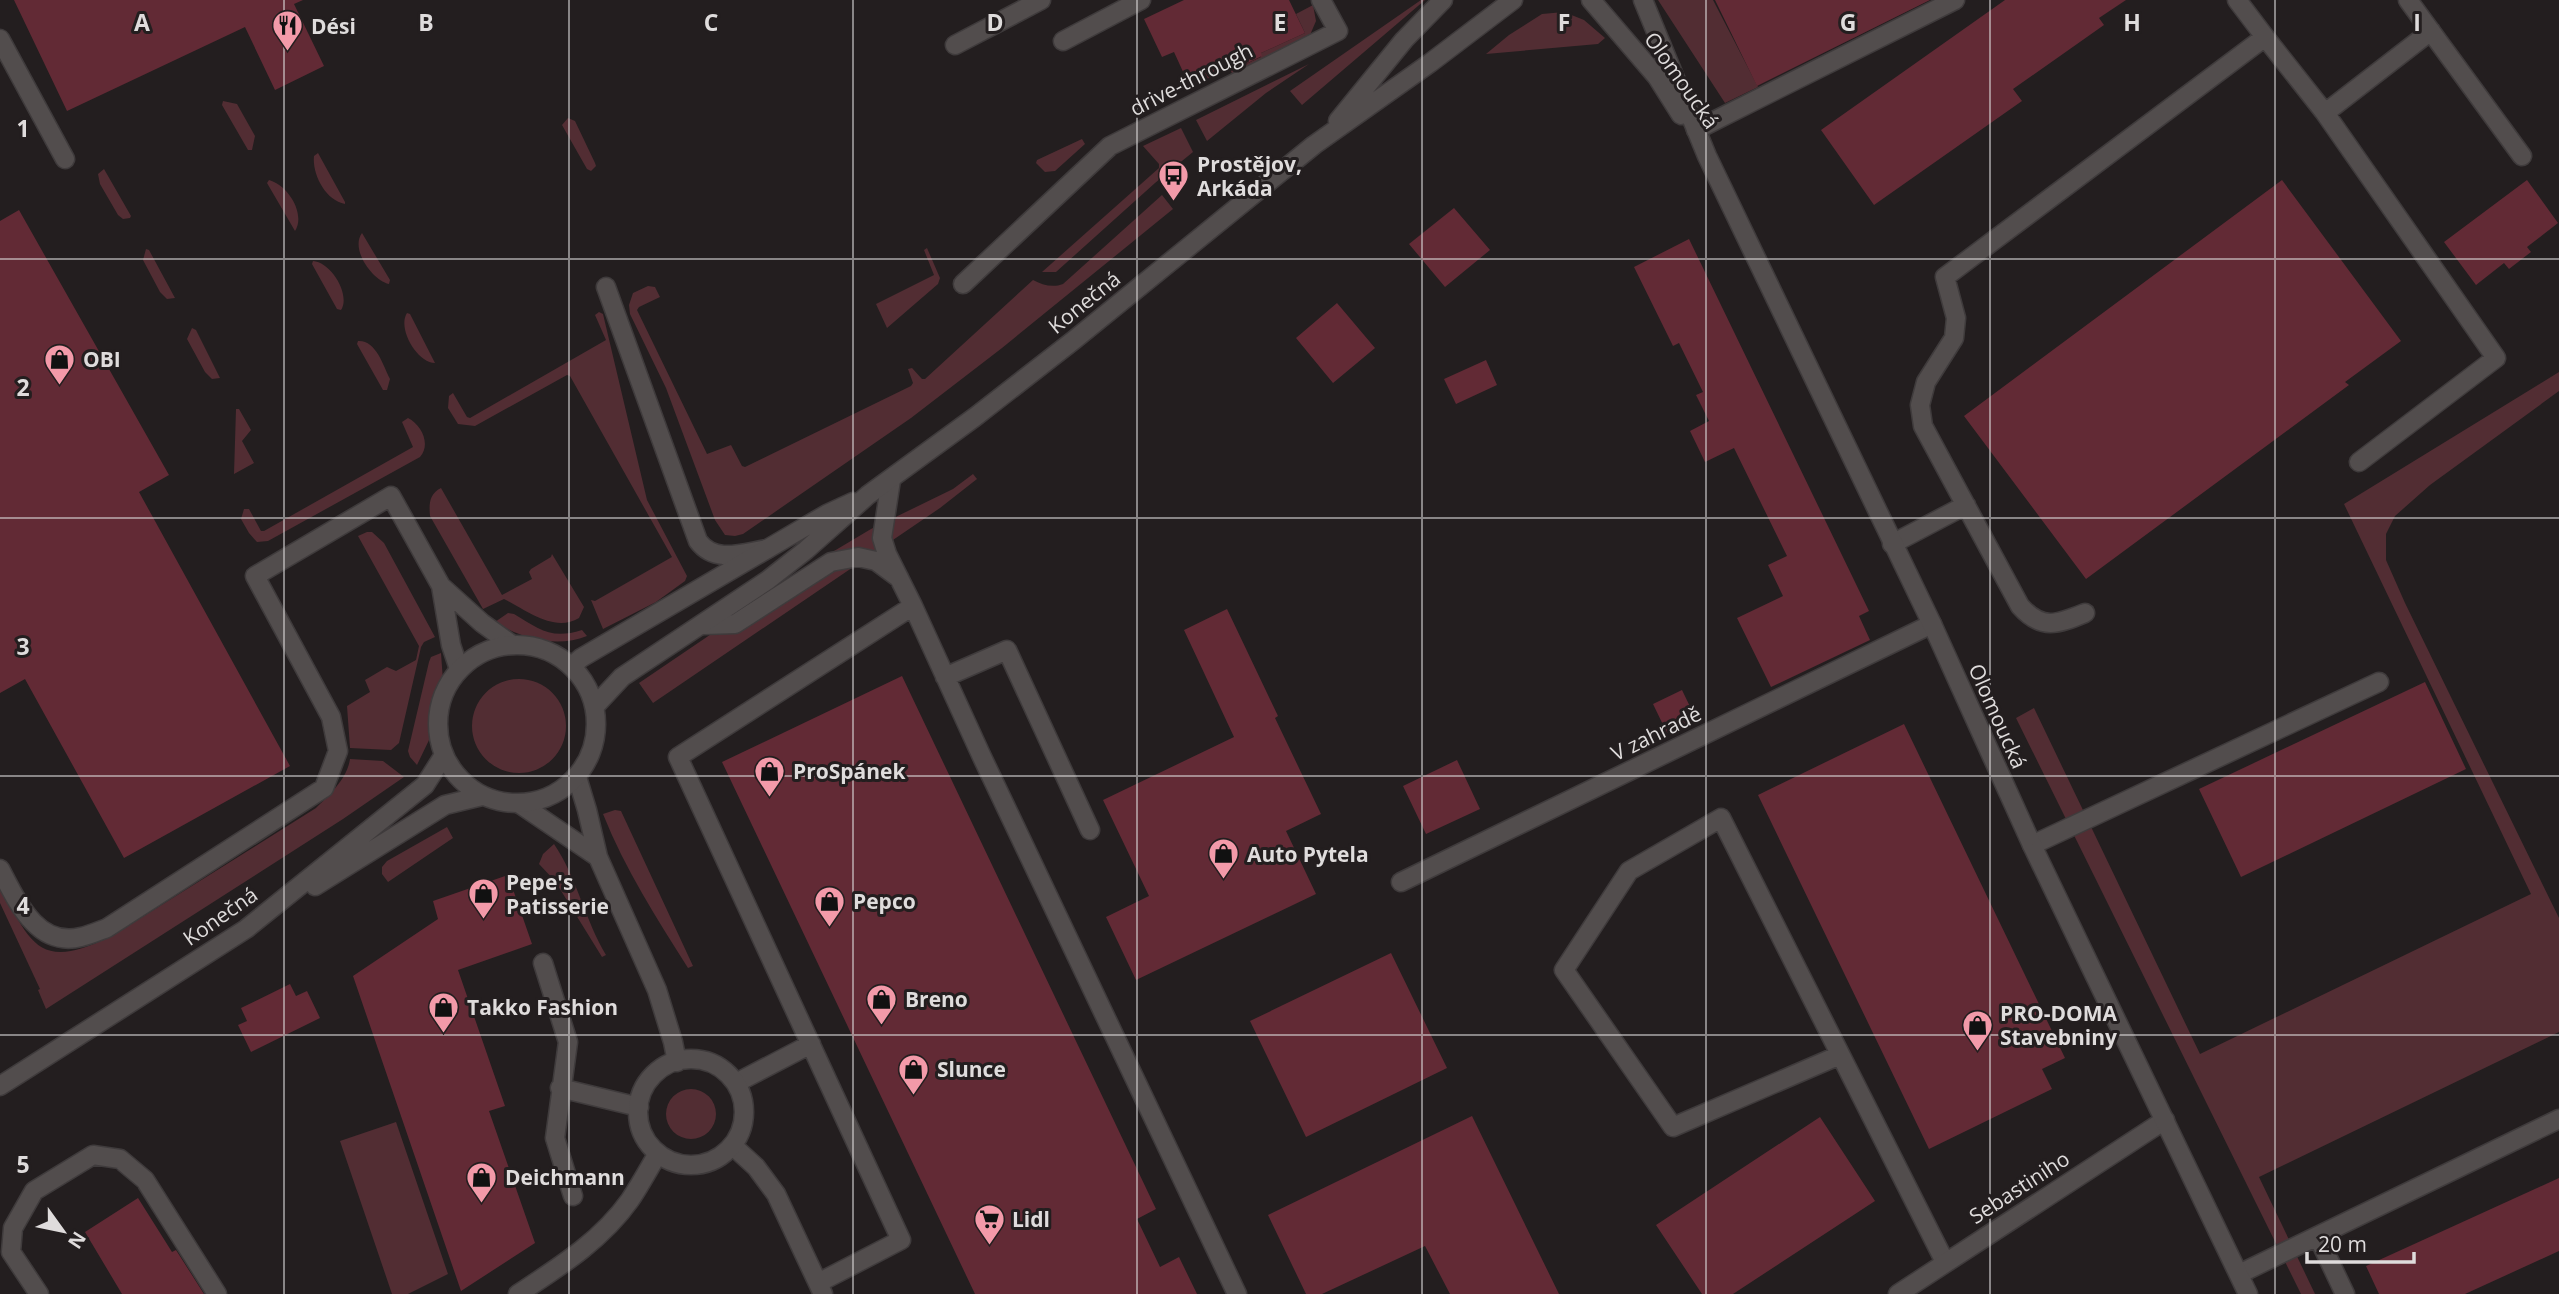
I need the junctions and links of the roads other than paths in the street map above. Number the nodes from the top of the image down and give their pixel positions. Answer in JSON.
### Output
{"nodes":[{"id":1,"x":1041,"y":0,"type":"edge"},
{"id":2,"x":1141,"y":0,"type":"edge"},
{"id":3,"x":1321,"y":0,"type":"edge"},
{"id":4,"x":1443,"y":0,"type":"edge"},
{"id":5,"x":1513,"y":0,"type":"edge"},
{"id":6,"x":1591,"y":0,"type":"edge"},
{"id":7,"x":1643,"y":0,"type":"edge"},
{"id":8,"x":1955,"y":0,"type":"edge"},
{"id":9,"x":2237,"y":0,"type":"edge"},
{"id":10,"x":2408,"y":0,"type":"edge"},
{"id":11,"x":2431,"y":31,"type":"junction"},
{"id":12,"x":2265,"y":37,"type":"junction"},
{"id":13,"x":0,"y":39,"type":"edge"},
{"id":14,"x":1063,"y":41,"type":"dead end"},
{"id":15,"x":955,"y":45,"type":"dead end"},
{"id":16,"x":2325,"y":113,"type":"junction"},
{"id":17,"x":1696,"y":130,"type":"junction"},
{"id":18,"x":1325,"y":138,"type":"junction"},
{"id":19,"x":1707,"y":156,"type":"junction"},
{"id":20,"x":2522,"y":156,"type":"dead end"},
{"id":21,"x":65,"y":159,"type":"dead end"},
{"id":22,"x":963,"y":284,"type":"dead end"},
{"id":23,"x":606,"y":287,"type":"dead end"},
{"id":24,"x":2359,"y":462,"type":"dead end"},
{"id":25,"x":891,"y":480,"type":"junction"},
{"id":26,"x":868,"y":495,"type":"junction"},
{"id":27,"x":1966,"y":505,"type":"junction"},
{"id":28,"x":1892,"y":544,"type":"junction"},
{"id":29,"x":767,"y":549,"type":"junction"},
{"id":30,"x":899,"y":578,"type":"junction"},
{"id":31,"x":441,"y":586,"type":"junction"},
{"id":32,"x":913,"y":606,"type":"junction"},
{"id":33,"x":2085,"y":613,"type":"dead end"},
{"id":34,"x":1932,"y":624,"type":"junction"},
{"id":35,"x":704,"y":625,"type":"junction"},
{"id":36,"x":511,"y":644,"type":"junction"},
{"id":37,"x":572,"y":666,"type":"junction"},
{"id":38,"x":459,"y":669,"type":"junction"},
{"id":39,"x":945,"y":677,"type":"junction"},
{"id":40,"x":2379,"y":682,"type":"dead end"},
{"id":41,"x":595,"y":706,"type":"junction"},
{"id":42,"x":444,"y":755,"type":"junction"},
{"id":43,"x":577,"y":777,"type":"junction"},
{"id":44,"x":482,"y":796,"type":"junction"},
{"id":45,"x":520,"y":804,"type":"junction"},
{"id":46,"x":1090,"y":830,"type":"dead end"},
{"id":47,"x":2032,"y":845,"type":"junction"},
{"id":48,"x":597,"y":857,"type":"junction"},
{"id":49,"x":0,"y":869,"type":"edge"},
{"id":50,"x":1401,"y":882,"type":"dead end"},
{"id":51,"x":246,"y":929,"type":"junction"},
{"id":52,"x":543,"y":963,"type":"dead end"},
{"id":53,"x":811,"y":1044,"type":"junction"},
{"id":54,"x":1840,"y":1055,"type":"junction"},
{"id":55,"x":677,"y":1062,"type":"junction"},
{"id":56,"x":736,"y":1083,"type":"junction"},
{"id":57,"x":0,"y":1086,"type":"edge"},
{"id":58,"x":560,"y":1088,"type":"junction"},
{"id":59,"x":639,"y":1107,"type":"junction"},
{"id":60,"x":2165,"y":1119,"type":"junction"},
{"id":61,"x":2559,"y":1119,"type":"edge"},
{"id":62,"x":733,"y":1146,"type":"junction"},
{"id":63,"x":658,"y":1153,"type":"junction"},
{"id":64,"x":573,"y":1196,"type":"dead end"},
{"id":65,"x":2318,"y":1237,"type":"junction"},
{"id":66,"x":1945,"y":1262,"type":"junction"},
{"id":67,"x":2239,"y":1275,"type":"junction"},
{"id":68,"x":820,"y":1289,"type":"edge"},
{"id":69,"x":39,"y":1294,"type":"edge"},
{"id":70,"x":217,"y":1294,"type":"edge"},
{"id":71,"x":518,"y":1294,"type":"edge"},
{"id":72,"x":1237,"y":1294,"type":"edge"},
{"id":73,"x":1898,"y":1294,"type":"edge"},
{"id":74,"x":2248,"y":1294,"type":"edge"},
{"id":75,"x":2345,"y":1294,"type":"edge"}],
"edges":[{"from":1,"to":15,"type":"street"},
{"from":2,"to":14,"type":"street"},
{"from":3,"to":22,"type":"street","name":"drive-through"},
{"from":4,"to":18,"type":"street","name":"Konečná"},
{"from":5,"to":18,"type":"street","name":"Konečná"},
{"from":6,"to":19,"type":"street","name":"Olomoucká"},
{"from":7,"to":17,"type":"street","name":"Olomoucká"},
{"from":8,"to":17,"type":"street"},
{"from":9,"to":12,"type":"street"},
{"from":10,"to":11,"type":"street"},
{"from":11,"to":16,"type":"street"},
{"from":11,"to":20,"type":"street"},
{"from":12,"to":16,"type":"street"},
{"from":12,"to":27,"type":"street"},
{"from":13,"to":21,"type":"street"},
{"from":16,"to":24,"type":"street"},
{"from":17,"to":19,"type":"street","name":"Olomoucká"},
{"from":18,"to":25,"type":"street","name":"Konečná"},
{"from":19,"to":28,"type":"street","name":"Olomoucká"},
{"from":23,"to":29,"type":"street"},
{"from":25,"to":26,"type":"street","name":"Konečná"},
{"from":25,"to":30,"type":"street"},
{"from":26,"to":29,"type":"street","name":"Konečná"},
{"from":26,"to":35,"type":"street","name":"Konečná"},
{"from":27,"to":28,"type":"street"},
{"from":27,"to":33,"type":"street"},
{"from":28,"to":34,"type":"street","name":"Olomoucká"},
{"from":29,"to":37,"type":"street","name":"Konečná"},
{"from":30,"to":32,"type":"street"},
{"from":30,"to":35,"type":"street"},
{"from":31,"to":36,"type":"street"},
{"from":31,"to":38,"type":"street"},
{"from":31,"to":49,"type":"street"},
{"from":32,"to":39,"type":"street"},
{"from":32,"to":53,"type":"street"},
{"from":34,"to":47,"type":"street","name":"Olomoucká"},
{"from":34,"to":50,"type":"street","name":"V zahradě"},
{"from":35,"to":41,"type":"street","name":"Konečná"},
{"from":36,"to":37,"type":"street"},
{"from":36,"to":38,"type":"street"},
{"from":37,"to":41,"type":"street"},
{"from":38,"to":42,"type":"street"},
{"from":39,"to":46,"type":"street"},
{"from":39,"to":72,"type":"street"},
{"from":40,"to":47,"type":"street"},
{"from":41,"to":43,"type":"street"},
{"from":42,"to":44,"type":"street"},
{"from":42,"to":51,"type":"street","name":"Konečná"},
{"from":43,"to":45,"type":"street"},
{"from":43,"to":48,"type":"street"},
{"from":44,"to":45,"type":"street"},
{"from":44,"to":51,"type":"street"},
{"from":45,"to":48,"type":"street"},
{"from":47,"to":60,"type":"street","name":"Olomoucká"},
{"from":48,"to":55,"type":"street"},
{"from":51,"to":57,"type":"street","name":"Konečná"},
{"from":52,"to":58,"type":"street"},
{"from":53,"to":56,"type":"street"},
{"from":53,"to":68,"type":"street"},
{"from":54,"to":54,"type":"street"},
{"from":54,"to":66,"type":"street"},
{"from":55,"to":56,"type":"street"},
{"from":55,"to":59,"type":"street"},
{"from":56,"to":62,"type":"street"},
{"from":58,"to":59,"type":"street"},
{"from":58,"to":64,"type":"street"},
{"from":59,"to":63,"type":"street"},
{"from":60,"to":66,"type":"street","name":"Sebastiniho"},
{"from":60,"to":67,"type":"street","name":"Olomoucká"},
{"from":61,"to":65,"type":"street"},
{"from":62,"to":63,"type":"street"},
{"from":62,"to":68,"type":"street"},
{"from":63,"to":71,"type":"street"},
{"from":65,"to":67,"type":"street"},
{"from":65,"to":75,"type":"street"},
{"from":66,"to":73,"type":"street","name":"Sebastiniho"},
{"from":67,"to":74,"type":"street","name":"Olomoucká"},
{"from":69,"to":70,"type":"street"}]}
